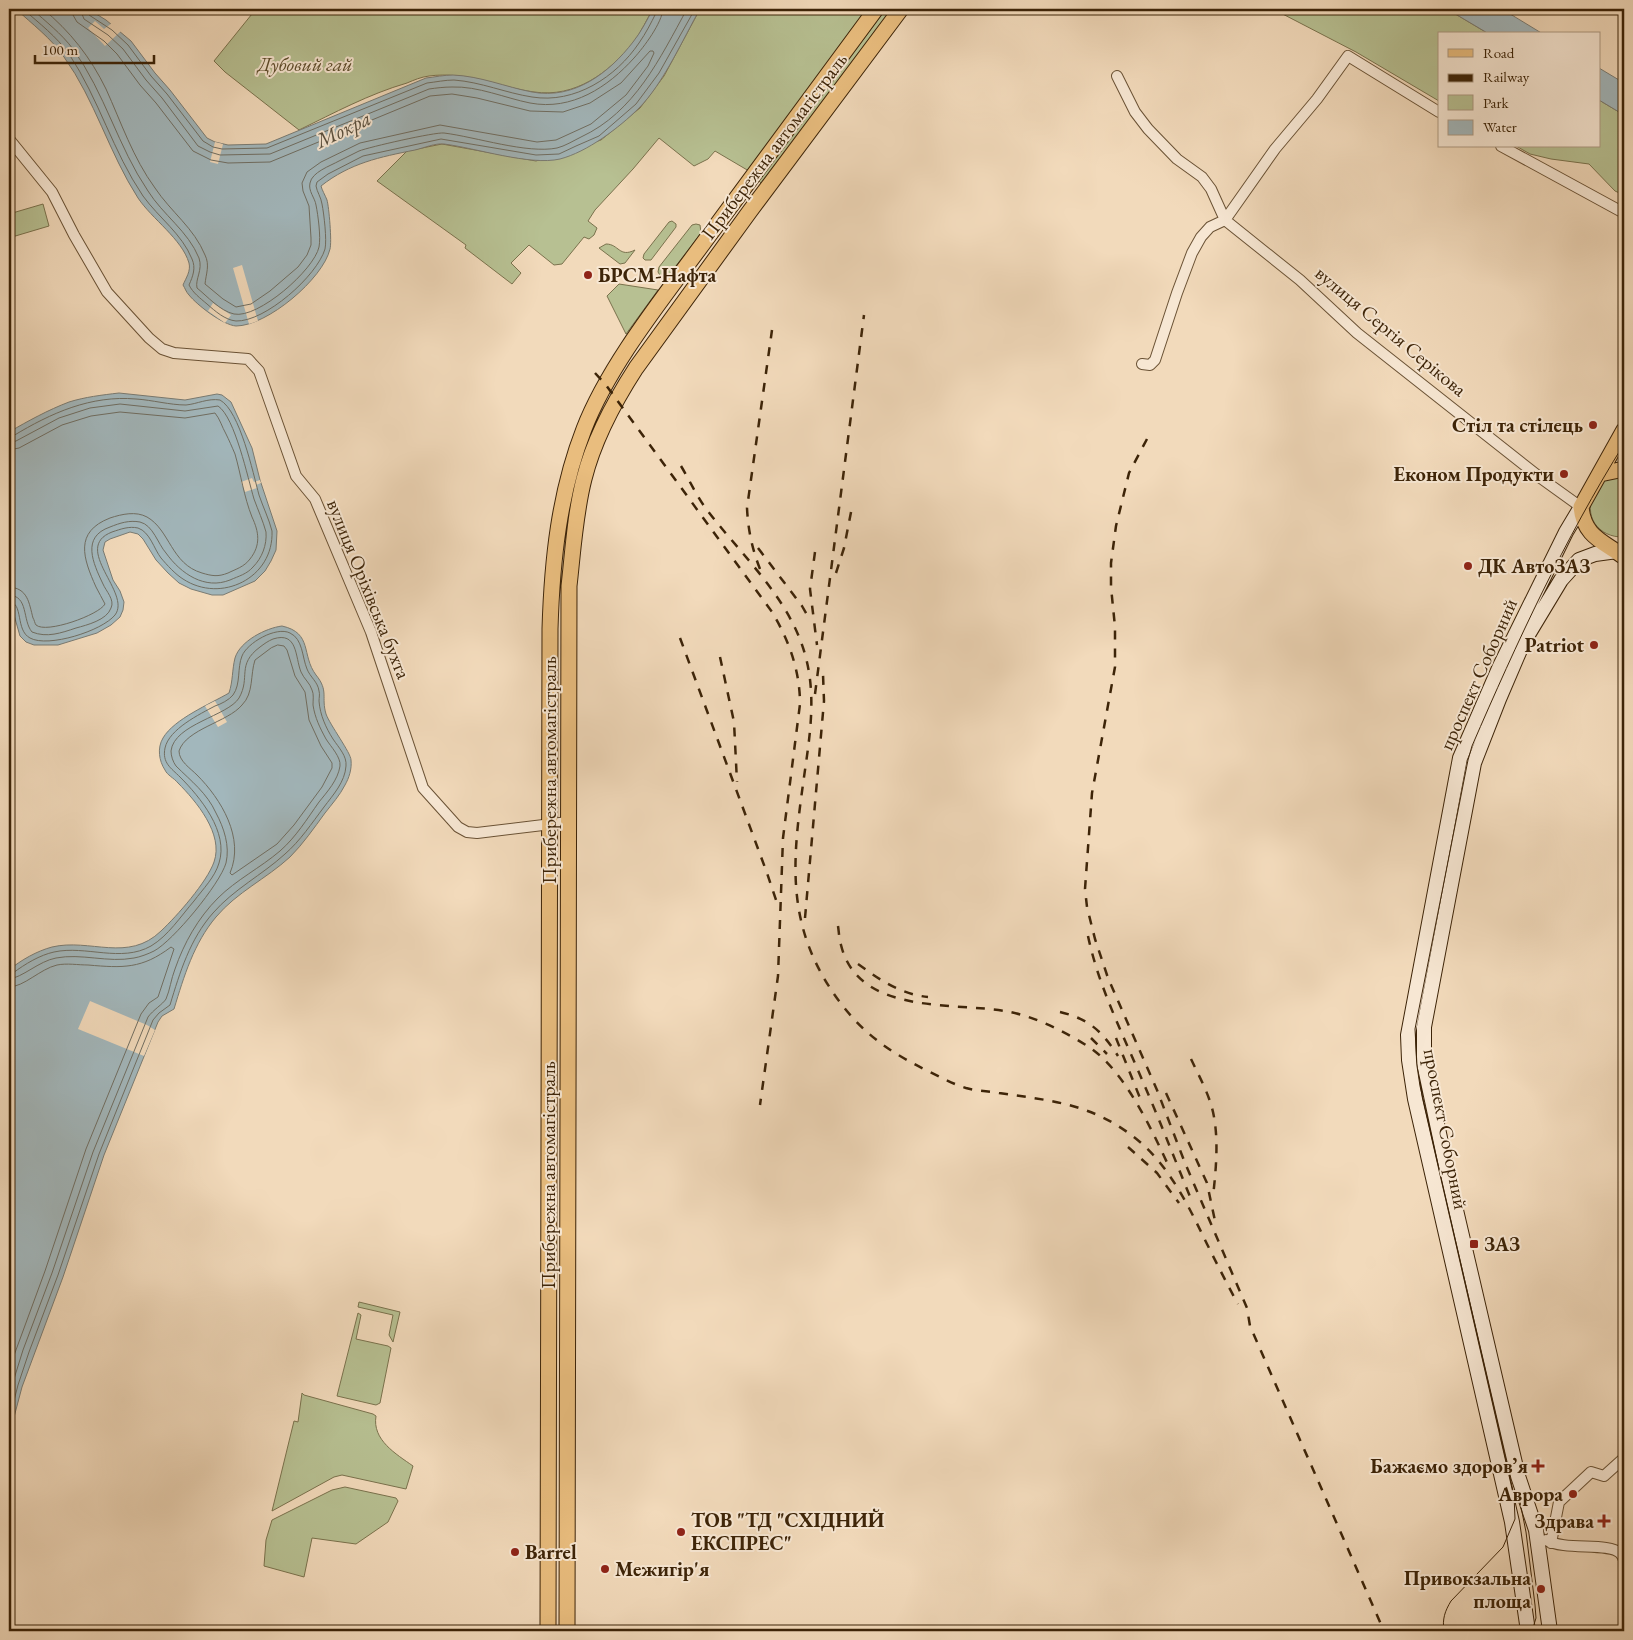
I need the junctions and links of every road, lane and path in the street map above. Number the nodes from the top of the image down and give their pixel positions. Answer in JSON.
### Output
{"nodes":[{"id":1,"x":876,"y":9,"type":"edge"},
{"id":2,"x":901,"y":9,"type":"edge"},
{"id":3,"x":1117,"y":76,"type":"dead end"},
{"id":4,"x":1438,"y":111,"type":"edge"},
{"id":5,"x":9,"y":139,"type":"edge"},
{"id":6,"x":1505,"y":148,"type":"edge"},
{"id":7,"x":754,"y":174,"type":"junction"},
{"id":8,"x":770,"y":186,"type":"junction"},
{"id":9,"x":734,"y":201,"type":"junction"},
{"id":10,"x":750,"y":211,"type":"junction"},
{"id":11,"x":1624,"y":212,"type":"edge"},
{"id":12,"x":1225,"y":220,"type":"junction"},
{"id":13,"x":1142,"y":364,"type":"dead end"},
{"id":14,"x":1624,"y":430,"type":"edge"},
{"id":15,"x":1624,"y":469,"type":"edge"},
{"id":16,"x":1600,"y":474,"type":"junction"},
{"id":17,"x":1580,"y":508,"type":"junction"},
{"id":18,"x":1622,"y":552,"type":"edge"},
{"id":19,"x":568,"y":822,"type":"junction"},
{"id":20,"x":550,"y":825,"type":"junction"},
{"id":21,"x":1424,"y":1059,"type":"junction"},
{"id":22,"x":1409,"y":1060,"type":"junction"},
{"id":23,"x":1624,"y":1458,"type":"edge"},
{"id":24,"x":567,"y":1494,"type":"junction"},
{"id":25,"x":548,"y":1498,"type":"junction"},
{"id":26,"x":1532,"y":1517,"type":"junction"},
{"id":27,"x":1512,"y":1522,"type":"junction"},
{"id":28,"x":1537,"y":1535,"type":"junction"},
{"id":29,"x":567,"y":1539,"type":"junction"},
{"id":30,"x":548,"y":1540,"type":"junction"},
{"id":31,"x":1551,"y":1543,"type":"junction"},
{"id":32,"x":1624,"y":1560,"type":"edge"},
{"id":33,"x":548,"y":1631,"type":"edge"},
{"id":34,"x":567,"y":1631,"type":"edge"},
{"id":35,"x":1528,"y":1631,"type":"edge"},
{"id":36,"x":1550,"y":1631,"type":"edge"}],
"edges":[{"from":1,"to":7,"type":"main road","name":"Прибережна автомагістраль"},
{"from":2,"to":8,"type":"main road","name":"Прибережна автомагістраль"},
{"from":3,"to":12,"type":"street"},
{"from":4,"to":12,"type":"street"},
{"from":5,"to":20,"type":"street","name":"вулиця Оріхівська бухта"},
{"from":6,"to":11,"type":"street"},
{"from":7,"to":8,"type":"main road"},
{"from":7,"to":9,"type":"main road","name":"Прибережна автомагістраль"},
{"from":8,"to":10,"type":"main road","name":"Прибережна автомагістраль"},
{"from":9,"to":10,"type":"main road"},
{"from":9,"to":20,"type":"main road","name":"Прибережна автомагістраль"},
{"from":10,"to":19,"type":"main road","name":"Прибережна автомагістраль"},
{"from":12,"to":13,"type":"street"},
{"from":12,"to":17,"type":"street","name":"вулиця Сергія Серікова"},
{"from":14,"to":16,"type":"main road"},
{"from":15,"to":16,"type":"main road"},
{"from":16,"to":17,"type":"main road"},
{"from":17,"to":18,"type":"main road"},
{"from":17,"to":22,"type":"main road","name":"проспект Соборний"},
{"from":18,"to":21,"type":"main road","name":"проспект Соборний"},
{"from":19,"to":20,"type":"street","name":"вулиця Оріхівська бухта"},
{"from":19,"to":24,"type":"main road","name":"Прибережна автомагістраль"},
{"from":20,"to":25,"type":"main road","name":"Прибережна автомагістраль"},
{"from":21,"to":22,"type":"main road"},
{"from":21,"to":26,"type":"main road","name":"проспект Соборний"},
{"from":22,"to":27,"type":"main road","name":"проспект Соборний"},
{"from":23,"to":31,"type":"street"},
{"from":24,"to":25,"type":"main road"},
{"from":24,"to":29,"type":"main road","name":"Прибережна автомагістраль"},
{"from":25,"to":30,"type":"main road","name":"Прибережна автомагістраль"},
{"from":26,"to":27,"type":"main road"},
{"from":26,"to":28,"type":"main road","name":"проспект Соборний"},
{"from":27,"to":35,"type":"main road","name":"проспект Соборний"},
{"from":28,"to":31,"type":"street"},
{"from":28,"to":36,"type":"main road","name":"проспект Соборний"},
{"from":29,"to":30,"type":"main road"},
{"from":29,"to":34,"type":"main road","name":"Прибережна автомагістраль"},
{"from":30,"to":33,"type":"main road","name":"Прибережна автомагістраль"},
{"from":31,"to":32,"type":"street"}]}
